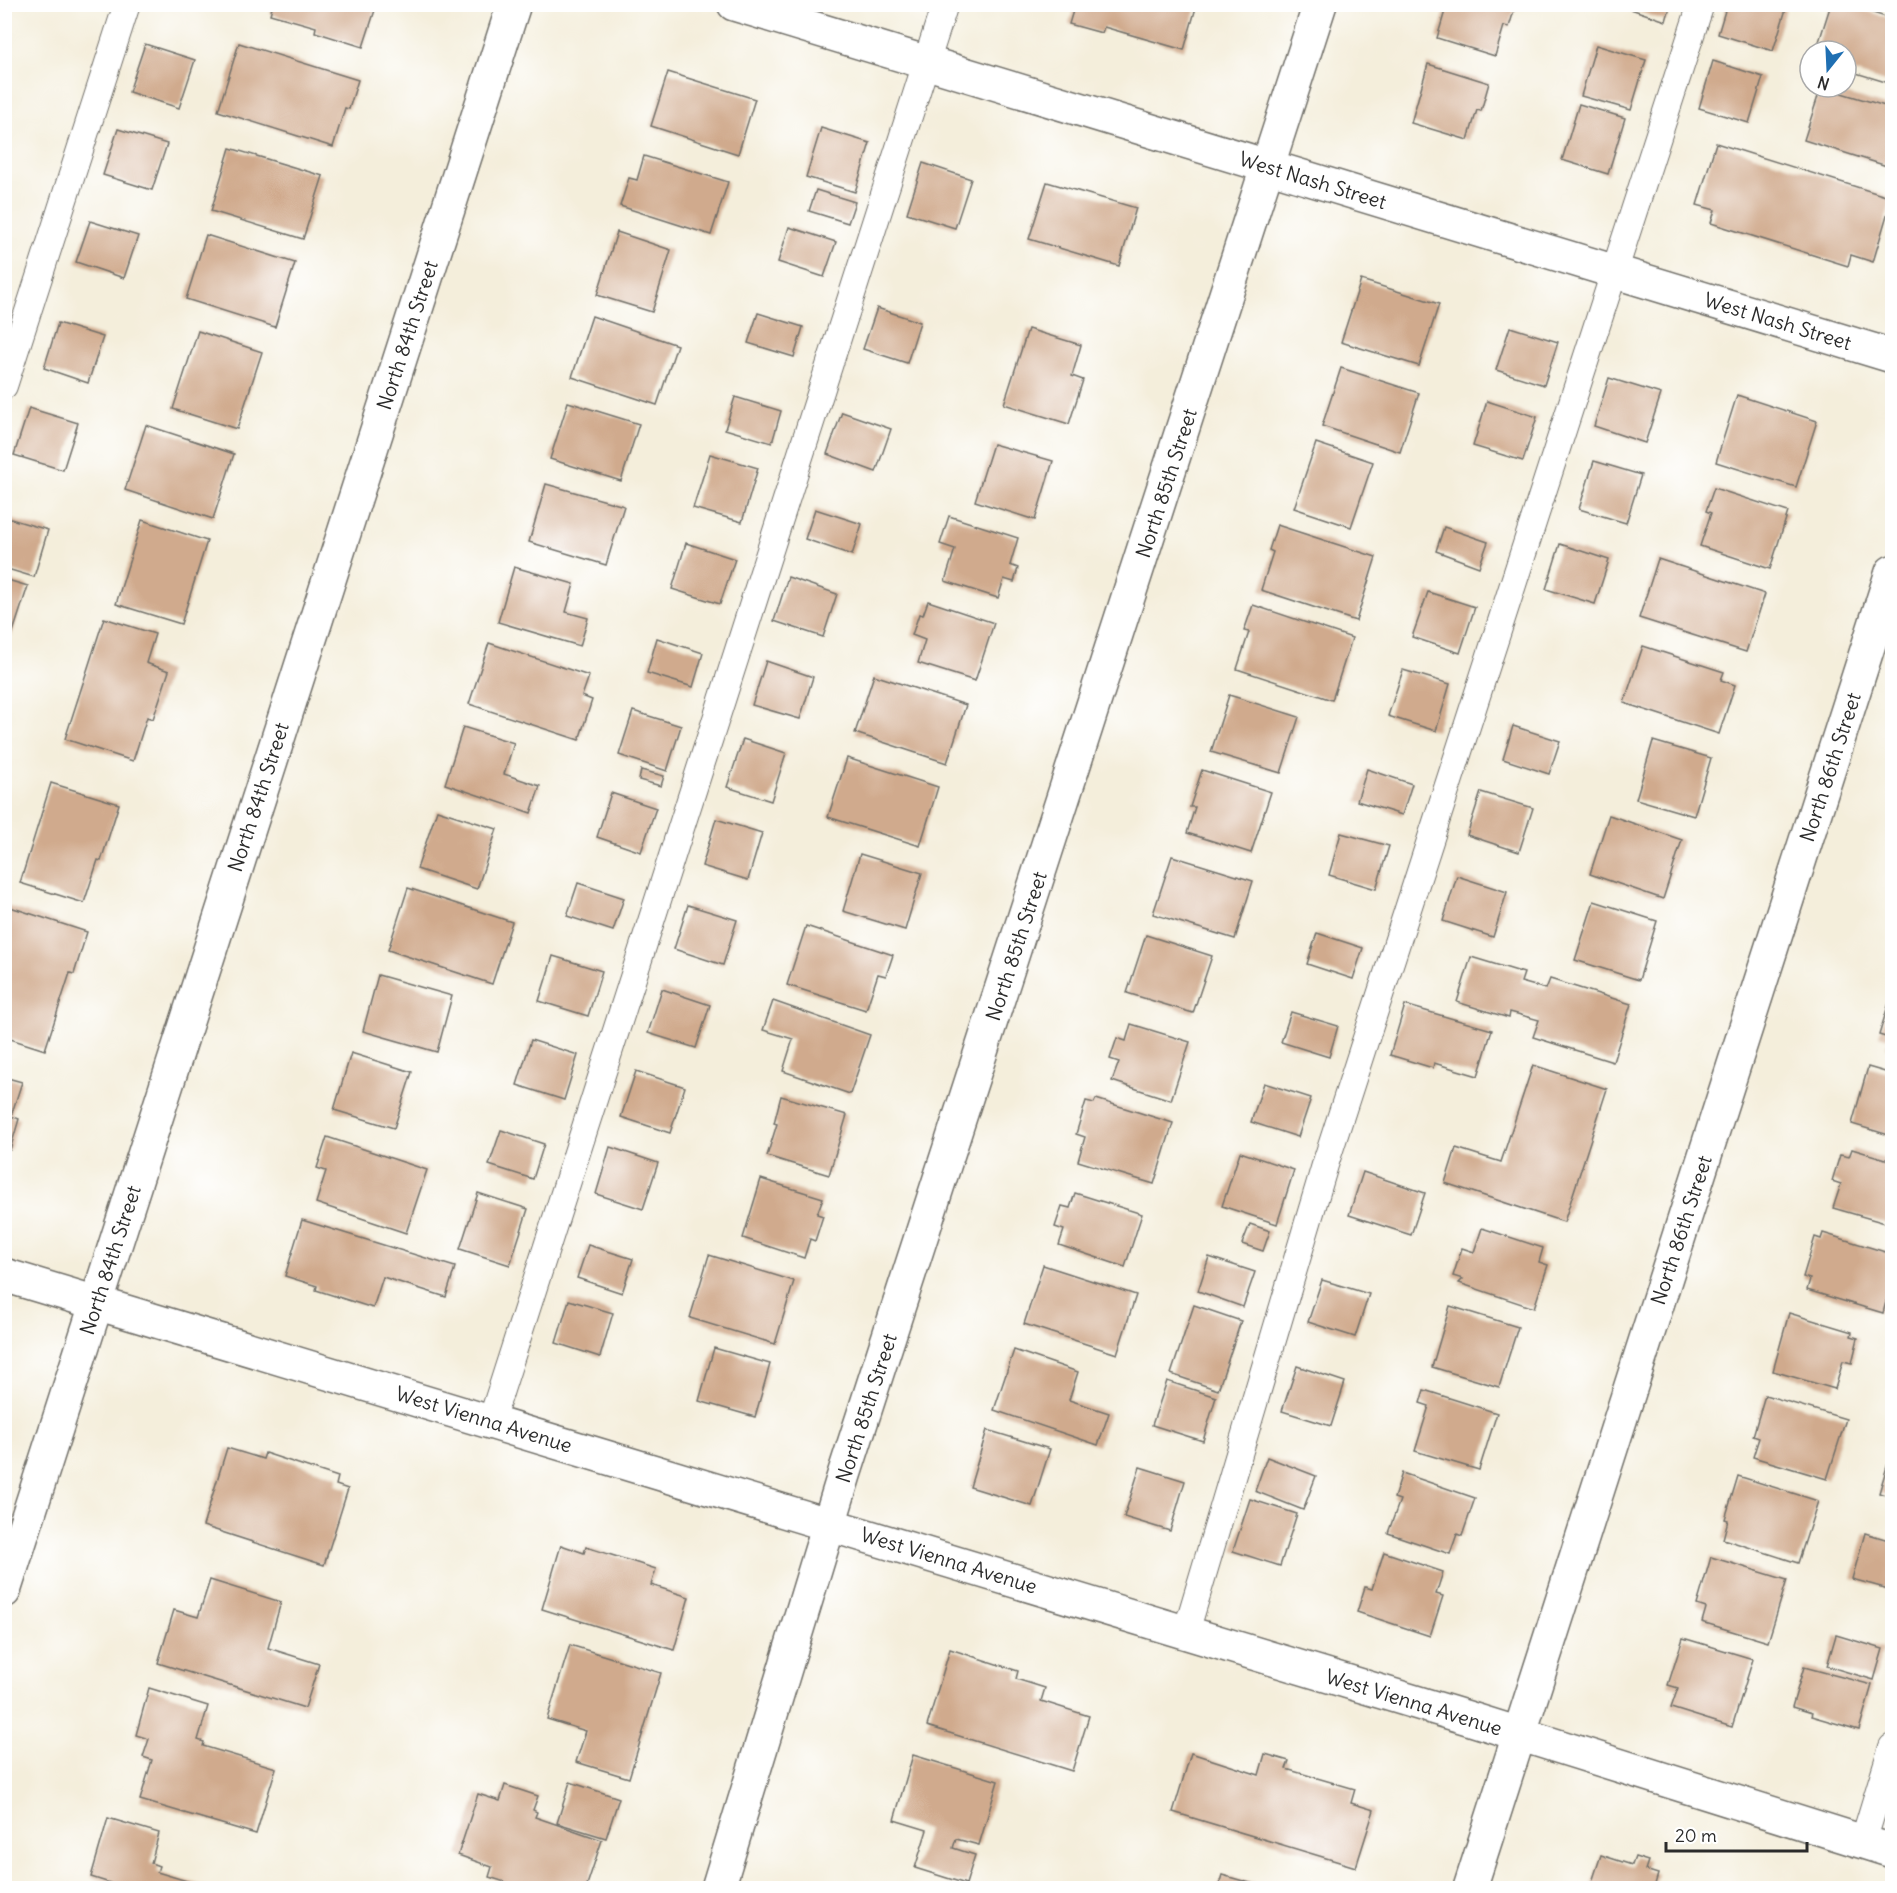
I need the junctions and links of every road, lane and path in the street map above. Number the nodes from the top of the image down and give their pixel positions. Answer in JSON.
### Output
{"nodes":[{"id":1,"x":127,"y":4,"type":"edge"},
{"id":2,"x":514,"y":4,"type":"edge"},
{"id":3,"x":734,"y":4,"type":"edge"},
{"id":4,"x":945,"y":4,"type":"edge"},
{"id":5,"x":1320,"y":4,"type":"edge"},
{"id":6,"x":1701,"y":4,"type":"edge"},
{"id":7,"x":927,"y":63,"type":"junction"},
{"id":8,"x":1269,"y":166,"type":"junction"},
{"id":9,"x":1615,"y":272,"type":"junction"},
{"id":10,"x":1893,"y":356,"type":"edge"},
{"id":11,"x":4,"y":386,"type":"edge"},
{"id":12,"x":1893,"y":572,"type":"edge"},
{"id":13,"x":4,"y":1275,"type":"edge"},
{"id":14,"x":96,"y":1303,"type":"junction"},
{"id":15,"x":490,"y":1421,"type":"junction"},
{"id":16,"x":829,"y":1524,"type":"junction"},
{"id":17,"x":4,"y":1591,"type":"edge"},
{"id":18,"x":1186,"y":1632,"type":"junction"},
{"id":19,"x":1519,"y":1735,"type":"junction"},
{"id":20,"x":1893,"y":1747,"type":"edge"},
{"id":21,"x":1878,"y":1847,"type":"edge"},
{"id":22,"x":718,"y":1888,"type":"edge"},
{"id":23,"x":1470,"y":1888,"type":"edge"}],
"edges":[{"from":1,"to":11,"type":"lane"},
{"from":2,"to":14,"type":"street","name":"North 84th Street"},
{"from":3,"to":7,"type":"street","name":"West Nash Street"},
{"from":4,"to":7,"type":"lane"},
{"from":5,"to":8,"type":"street","name":"North 85th Street"},
{"from":6,"to":9,"type":"lane"},
{"from":7,"to":8,"type":"street","name":"West Nash Street"},
{"from":7,"to":15,"type":"lane"},
{"from":8,"to":9,"type":"street","name":"West Nash Street"},
{"from":8,"to":16,"type":"street","name":"North 85th Street"},
{"from":9,"to":10,"type":"street","name":"West Nash Street"},
{"from":9,"to":18,"type":"lane"},
{"from":12,"to":19,"type":"street","name":"North 86th Street"},
{"from":13,"to":14,"type":"street","name":"West Vienna Avenue"},
{"from":14,"to":15,"type":"street","name":"West Vienna Avenue"},
{"from":14,"to":17,"type":"street","name":"North 84th Street"},
{"from":15,"to":16,"type":"street","name":"West Vienna Avenue"},
{"from":16,"to":18,"type":"street","name":"West Vienna Avenue"},
{"from":16,"to":22,"type":"street","name":"North 85th Street"},
{"from":18,"to":19,"type":"street","name":"West Vienna Avenue"},
{"from":19,"to":21,"type":"street","name":"West Vienna Avenue"},
{"from":19,"to":23,"type":"street","name":"North 86th Street"},
{"from":20,"to":21,"type":"lane"}]}
